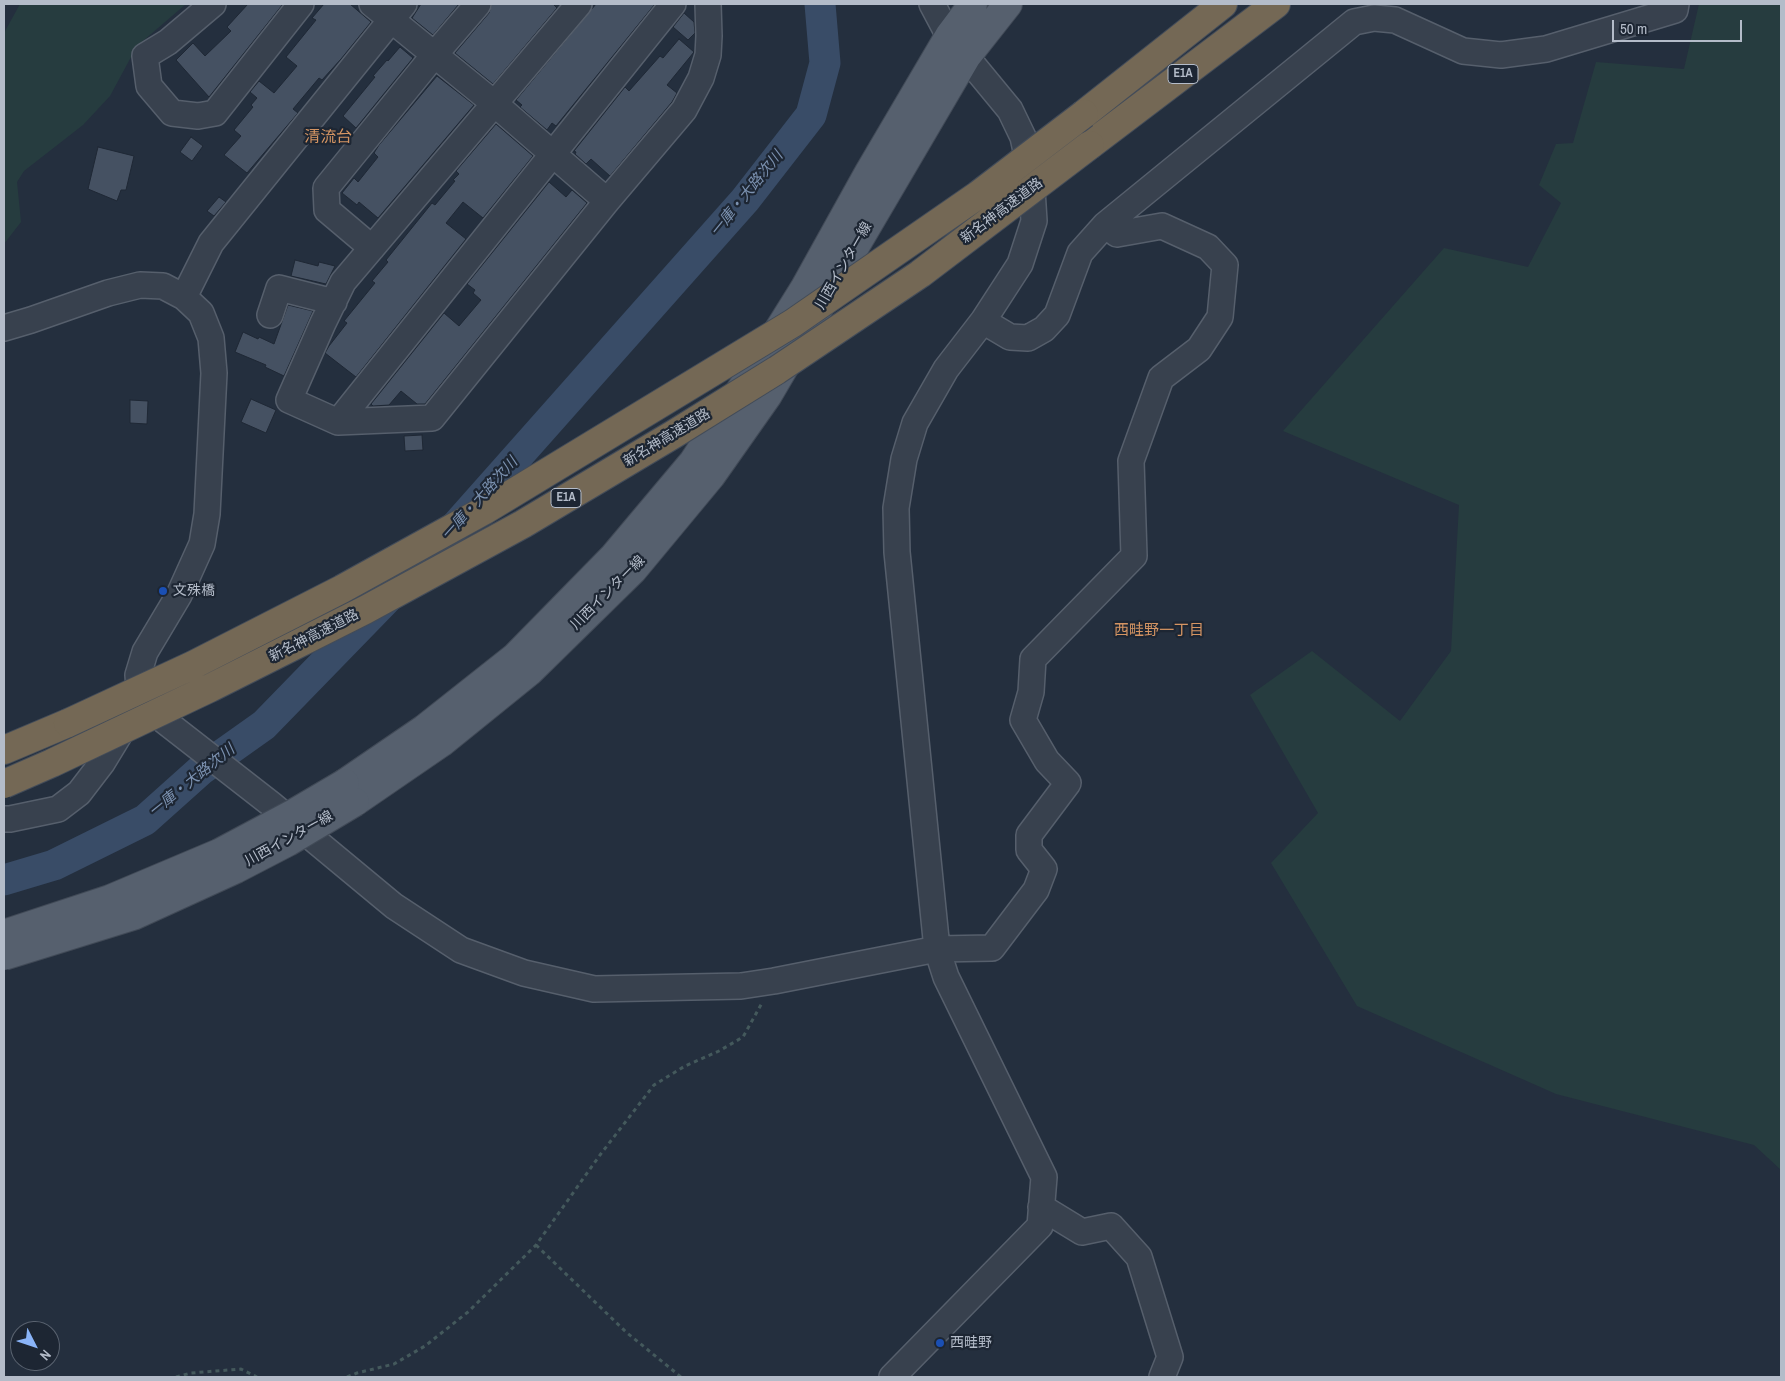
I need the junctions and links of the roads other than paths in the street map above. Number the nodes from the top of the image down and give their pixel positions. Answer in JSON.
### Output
{"nodes":[{"id":1,"x":213,"y":4,"type":"edge"},
{"id":2,"x":302,"y":4,"type":"edge"},
{"id":3,"x":372,"y":4,"type":"edge"},
{"id":4,"x":478,"y":4,"type":"edge"},
{"id":5,"x":579,"y":4,"type":"edge"},
{"id":6,"x":673,"y":4,"type":"edge"},
{"id":7,"x":708,"y":4,"type":"edge"},
{"id":8,"x":932,"y":4,"type":"edge"},
{"id":9,"x":973,"y":4,"type":"edge"},
{"id":10,"x":1008,"y":4,"type":"edge"},
{"id":11,"x":1198,"y":4,"type":"edge"},
{"id":12,"x":1223,"y":4,"type":"edge"},
{"id":13,"x":1276,"y":4,"type":"edge"},
{"id":14,"x":1676,"y":4,"type":"edge"},
{"id":15,"x":398,"y":11,"type":"edge"},
{"id":16,"x":949,"y":36,"type":"junction"},
{"id":17,"x":435,"y":54,"type":"junction"},
{"id":18,"x":967,"y":56,"type":"junction"},
{"id":19,"x":495,"y":104,"type":"junction"},
{"id":20,"x":1082,"y":110,"type":"junction"},
{"id":21,"x":553,"y":154,"type":"junction"},
{"id":22,"x":607,"y":201,"type":"junction"},
{"id":23,"x":1105,"y":225,"type":"junction"},
{"id":24,"x":372,"y":248,"type":"junction"},
{"id":25,"x":184,"y":297,"type":"junction"},
{"id":26,"x":334,"y":302,"type":"junction"},
{"id":27,"x":270,"y":316,"type":"dead end"},
{"id":28,"x":983,"y":321,"type":"junction"},
{"id":29,"x":4,"y":328,"type":"edge"},
{"id":30,"x":338,"y":422,"type":"junction"},
{"id":31,"x":140,"y":702,"type":"junction"},
{"id":32,"x":4,"y":750,"type":"edge"},
{"id":33,"x":4,"y":784,"type":"edge"},
{"id":34,"x":350,"y":792,"type":"junction"},
{"id":35,"x":4,"y":819,"type":"edge"},
{"id":36,"x":4,"y":934,"type":"edge"},
{"id":37,"x":937,"y":949,"type":"junction"},
{"id":38,"x":4,"y":956,"type":"edge"},
{"id":39,"x":1041,"y":1207,"type":"junction"},
{"id":40,"x":892,"y":1377,"type":"edge"},
{"id":41,"x":1162,"y":1377,"type":"edge"}],
"edges":[{"from":1,"to":2,"type":"street"},
{"from":3,"to":15,"type":"street"},
{"from":4,"to":17,"type":"street"},
{"from":5,"to":19,"type":"street"},
{"from":6,"to":21,"type":"street"},
{"from":7,"to":22,"type":"street"},
{"from":8,"to":16,"type":"street"},
{"from":9,"to":16,"type":"main road","name":"川西インター線"},
{"from":10,"to":18,"type":"main road","name":"川西インター線"},
{"from":11,"to":20,"type":"highway"},
{"from":12,"to":20,"type":"highway","number":"E1A"},
{"from":13,"to":33,"type":"highway","name":"新名神高速道路","number":"E1A","bridge":true},
{"from":14,"to":23,"type":"street"},
{"from":15,"to":17,"type":"street"},
{"from":15,"to":25,"type":"street"},
{"from":16,"to":18,"type":"street"},
{"from":16,"to":34,"type":"main road","name":"川西インター線"},
{"from":17,"to":19,"type":"street"},
{"from":17,"to":24,"type":"street"},
{"from":18,"to":28,"type":"street"},
{"from":18,"to":34,"type":"main road","name":"川西インター線"},
{"from":19,"to":21,"type":"street"},
{"from":19,"to":24,"type":"street"},
{"from":20,"to":32,"type":"highway","name":"新名神高速道路","number":"E1A","bridge":true},
{"from":21,"to":22,"type":"street"},
{"from":21,"to":30,"type":"street"},
{"from":22,"to":30,"type":"street"},
{"from":23,"to":28,"type":"street"},
{"from":23,"to":37,"type":"street"},
{"from":24,"to":26,"type":"street"},
{"from":25,"to":29,"type":"street"},
{"from":25,"to":31,"type":"street"},
{"from":26,"to":27,"type":"street"},
{"from":26,"to":30,"type":"street"},
{"from":28,"to":37,"type":"street"},
{"from":31,"to":35,"type":"street"},
{"from":31,"to":37,"type":"street"},
{"from":34,"to":36,"type":"main road","name":"川西インター線","bridge":true},
{"from":34,"to":38,"type":"main road","name":"川西インター線","bridge":true},
{"from":37,"to":39,"type":"street"},
{"from":39,"to":40,"type":"street"},
{"from":39,"to":41,"type":"street"}]}
